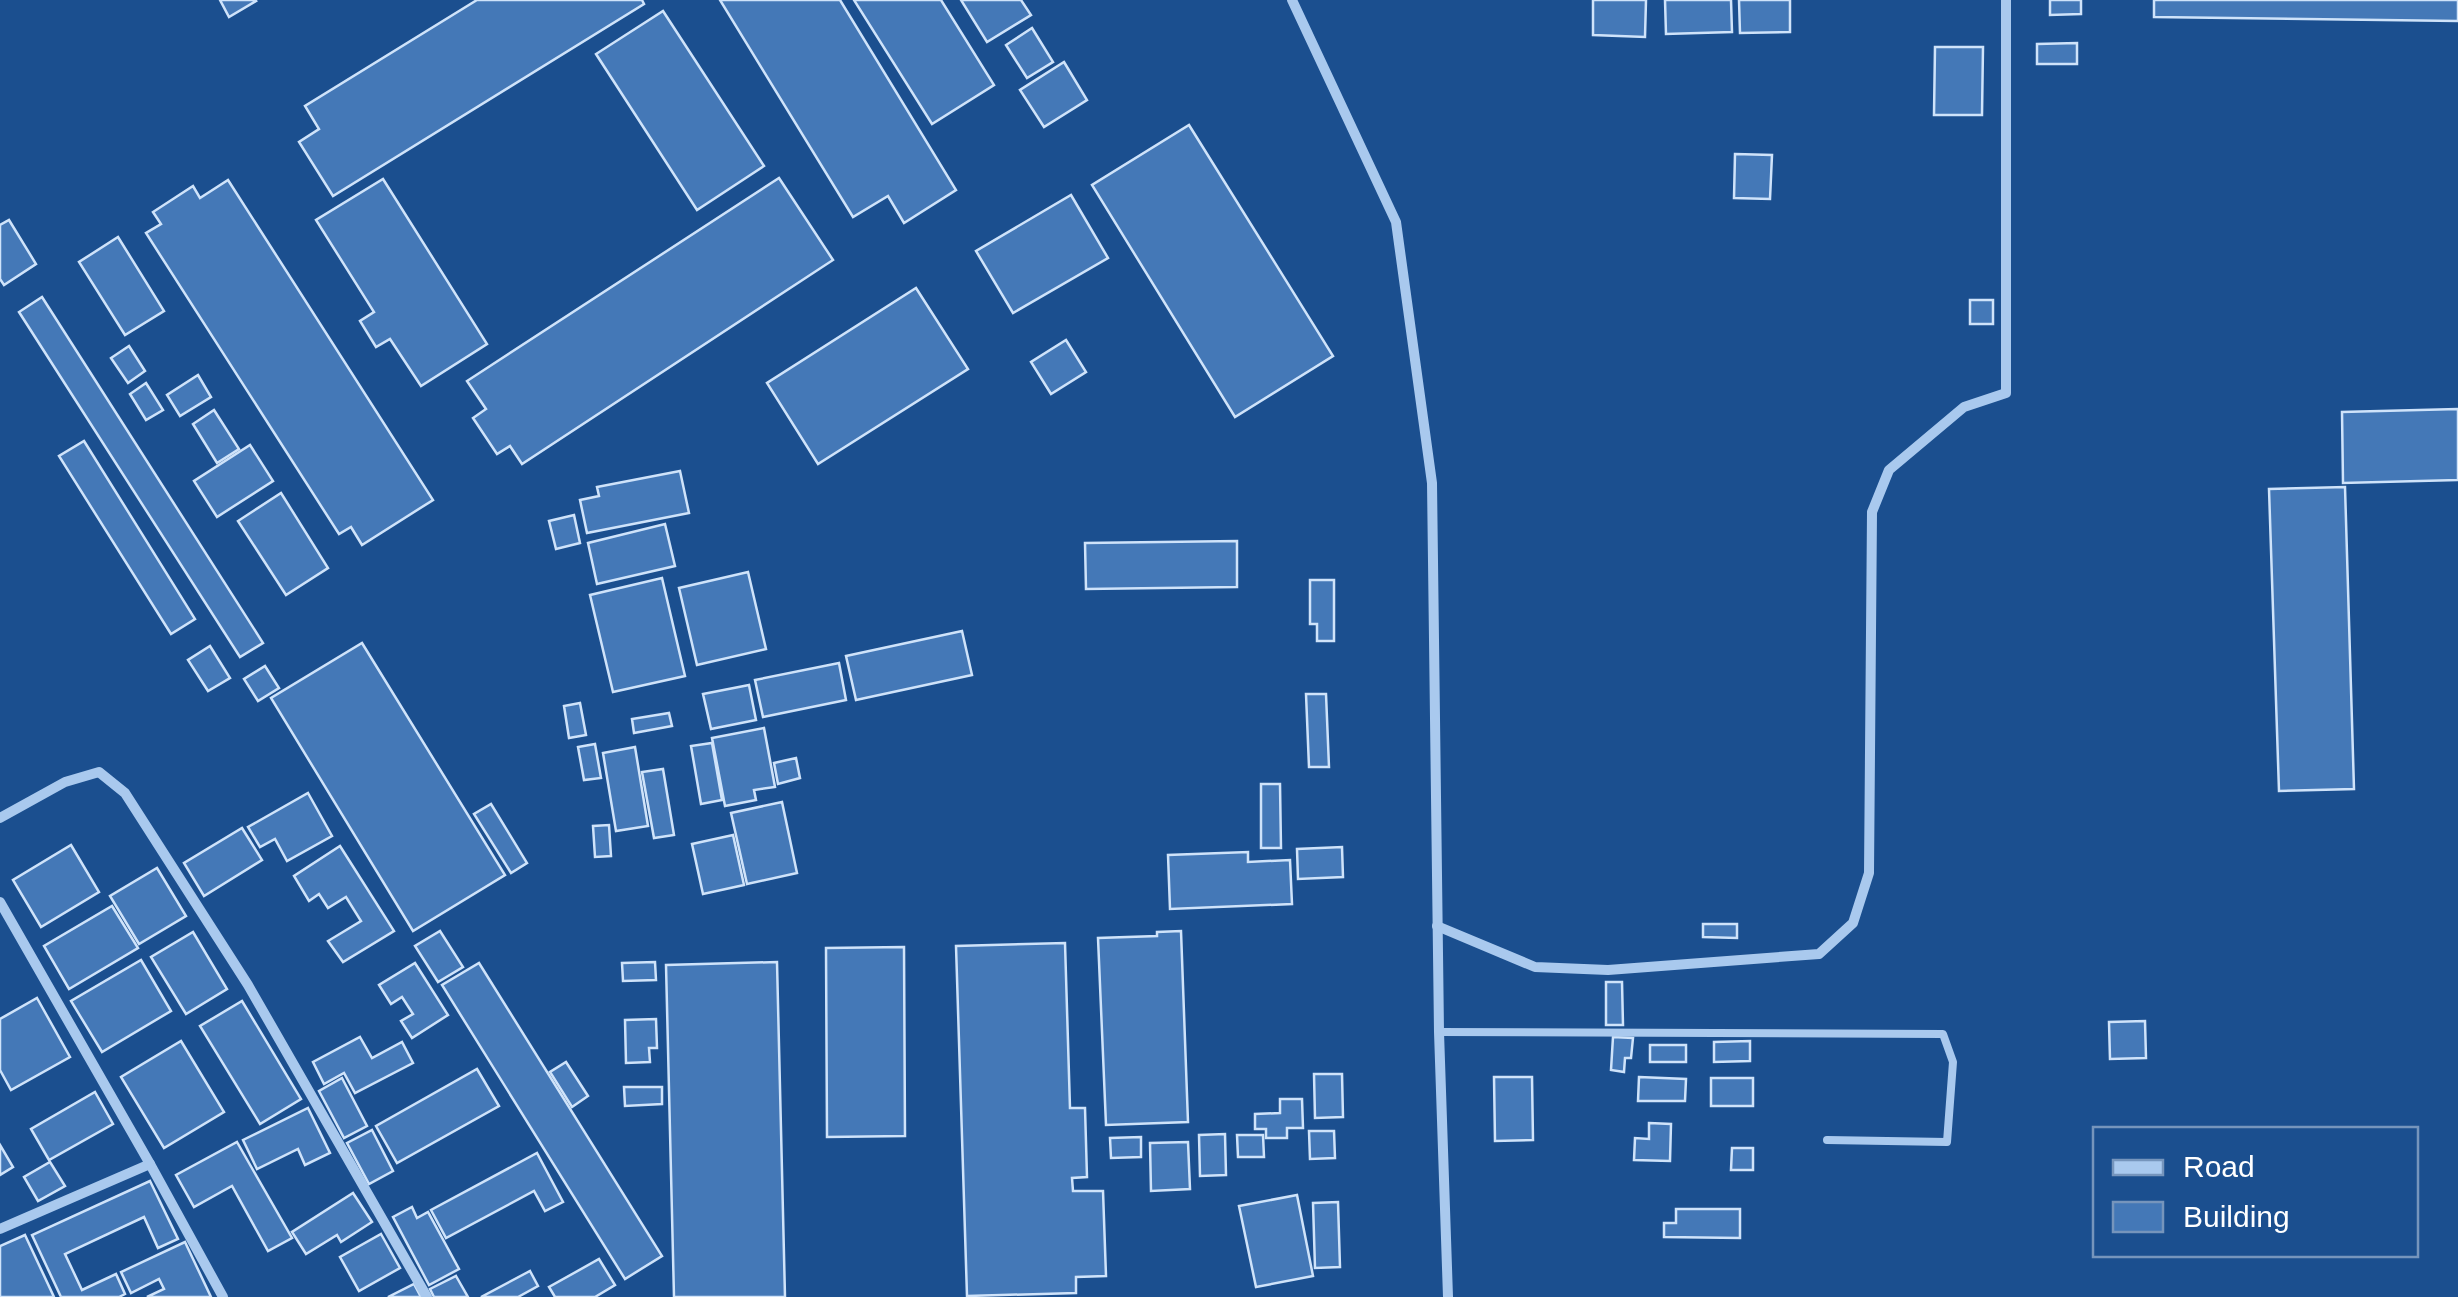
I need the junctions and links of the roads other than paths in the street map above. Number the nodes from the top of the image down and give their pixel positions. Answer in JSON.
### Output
{"nodes":[{"id":1,"x":1292,"y":0,"type":"edge"},
{"id":2,"x":2006,"y":0,"type":"edge"},
{"id":3,"x":0,"y":818,"type":"edge"},
{"id":4,"x":0,"y":902,"type":"edge"},
{"id":5,"x":1437,"y":926,"type":"junction"},
{"id":6,"x":1439,"y":1032,"type":"junction"},
{"id":7,"x":1827,"y":1140,"type":"dead end"},
{"id":8,"x":150,"y":1164,"type":"junction"},
{"id":9,"x":0,"y":1229,"type":"edge"},
{"id":10,"x":223,"y":1297,"type":"edge"},
{"id":11,"x":427,"y":1297,"type":"edge"},
{"id":12,"x":1448,"y":1297,"type":"edge"}],
"edges":[{"from":1,"to":5,"type":"street"},
{"from":2,"to":5,"type":"street"},
{"from":3,"to":11,"type":"street"},
{"from":4,"to":8,"type":"street"},
{"from":5,"to":6,"type":"street"},
{"from":6,"to":7,"type":"lane"},
{"from":6,"to":12,"type":"street"},
{"from":8,"to":9,"type":"street"},
{"from":8,"to":10,"type":"street"}]}
